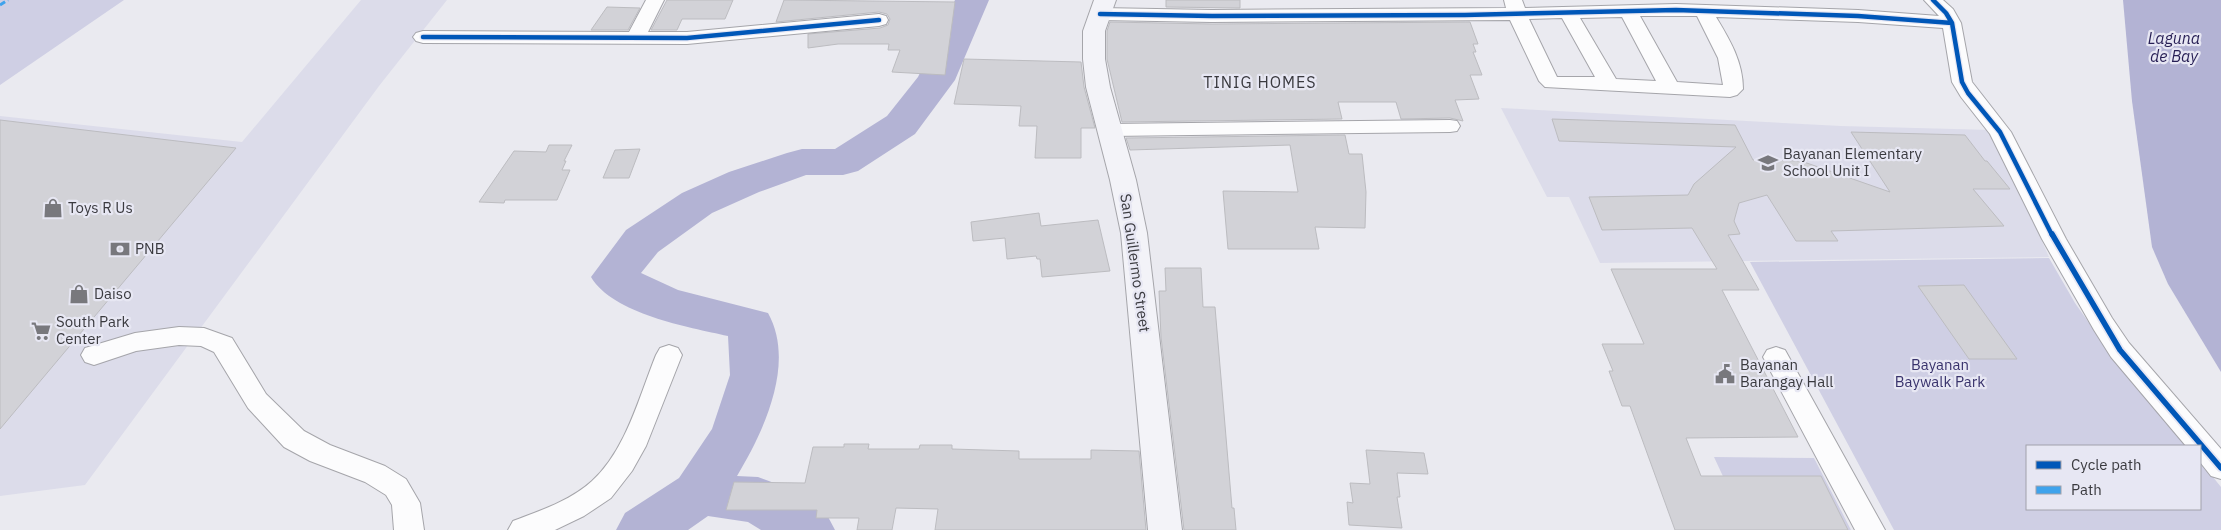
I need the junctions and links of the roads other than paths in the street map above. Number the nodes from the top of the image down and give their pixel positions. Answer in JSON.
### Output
{"nodes":[{"id":1,"x":655,"y":0,"type":"edge"},
{"id":2,"x":1654,"y":0,"type":"edge"},
{"id":3,"x":1933,"y":0,"type":"edge"},
{"id":4,"x":1102,"y":7,"type":"edge"},
{"id":5,"x":1515,"y":7,"type":"edge"},
{"id":6,"x":1676,"y":10,"type":"junction"},
{"id":7,"x":1628,"y":11,"type":"junction"},
{"id":8,"x":1703,"y":11,"type":"junction"},
{"id":9,"x":1568,"y":12,"type":"junction"},
{"id":10,"x":879,"y":20,"type":"dead end"},
{"id":11,"x":1952,"y":23,"type":"junction"},
{"id":12,"x":423,"y":37,"type":"dead end"},
{"id":13,"x":635,"y":39,"type":"junction"},
{"id":14,"x":1609,"y":84,"type":"junction"},
{"id":15,"x":1670,"y":88,"type":"junction"},
{"id":16,"x":1450,"y":126,"type":"dead end"},
{"id":17,"x":1110,"y":130,"type":"junction"},
{"id":18,"x":94,"y":354,"type":"dead end"},
{"id":19,"x":669,"y":355,"type":"dead end"},
{"id":20,"x":1776,"y":356,"type":"dead end"},
{"id":21,"x":2221,"y":468,"type":"edge"},
{"id":22,"x":409,"y":530,"type":"edge"},
{"id":23,"x":523,"y":530,"type":"edge"},
{"id":24,"x":1165,"y":530,"type":"edge"},
{"id":25,"x":1870,"y":530,"type":"edge"}],
"edges":[{"from":1,"to":13,"type":"street"},
{"from":2,"to":6,"type":"street"},
{"from":3,"to":11,"type":"street"},
{"from":4,"to":5,"type":"street"},
{"from":4,"to":17,"type":"main road","name":"San Guillermo Street"},
{"from":5,"to":9,"type":"street"},
{"from":5,"to":14,"type":"street"},
{"from":6,"to":7,"type":"street"},
{"from":6,"to":8,"type":"street"},
{"from":7,"to":9,"type":"street"},
{"from":7,"to":15,"type":"street"},
{"from":8,"to":11,"type":"street"},
{"from":8,"to":15,"type":"street"},
{"from":9,"to":14,"type":"street"},
{"from":10,"to":13,"type":"street"},
{"from":11,"to":21,"type":"street"},
{"from":12,"to":13,"type":"street"},
{"from":14,"to":15,"type":"street"},
{"from":16,"to":17,"type":"street"},
{"from":17,"to":24,"type":"main road","name":"San Guillermo Street"},
{"from":18,"to":22,"type":"street"},
{"from":19,"to":23,"type":"street"},
{"from":20,"to":25,"type":"street"}]}
